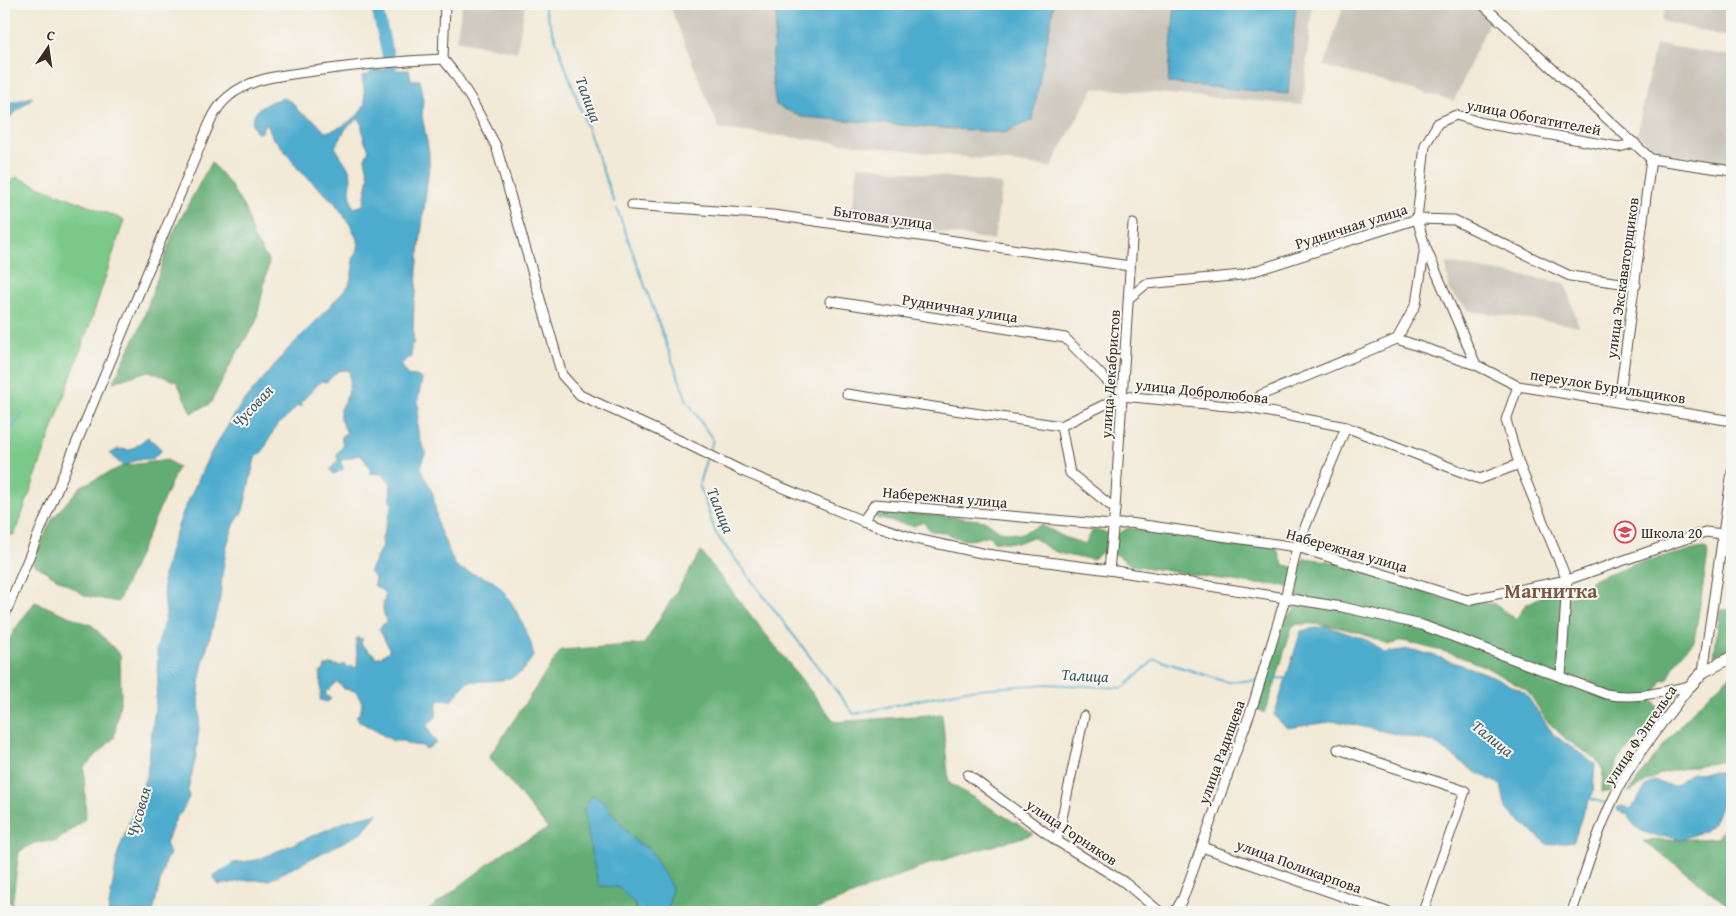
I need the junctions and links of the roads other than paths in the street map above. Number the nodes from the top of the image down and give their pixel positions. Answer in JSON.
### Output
{"nodes":[{"id":1,"x":446,"y":4,"type":"edge"},
{"id":2,"x":1482,"y":4,"type":"edge"},
{"id":3,"x":443,"y":59,"type":"junction"},
{"id":4,"x":1635,"y":143,"type":"junction"},
{"id":5,"x":1651,"y":159,"type":"junction"},
{"id":6,"x":1732,"y":171,"type":"edge"},
{"id":7,"x":632,"y":205,"type":"dead end"},
{"id":8,"x":1418,"y":219,"type":"junction"},
{"id":9,"x":1133,"y":224,"type":"dead end"},
{"id":10,"x":1425,"y":246,"type":"junction"},
{"id":11,"x":1130,"y":266,"type":"junction"},
{"id":12,"x":1636,"y":285,"type":"junction"},
{"id":13,"x":1129,"y":298,"type":"junction"},
{"id":14,"x":830,"y":301,"type":"dead end"},
{"id":15,"x":1397,"y":339,"type":"junction"},
{"id":16,"x":1476,"y":365,"type":"junction"},
{"id":17,"x":1518,"y":386,"type":"junction"},
{"id":18,"x":847,"y":394,"type":"dead end"},
{"id":19,"x":1122,"y":396,"type":"junction"},
{"id":20,"x":1619,"y":402,"type":"junction"},
{"id":21,"x":1248,"y":408,"type":"junction"},
{"id":22,"x":1732,"y":421,"type":"edge"},
{"id":23,"x":1061,"y":426,"type":"junction"},
{"id":24,"x":1346,"y":427,"type":"junction"},
{"id":25,"x":1519,"y":464,"type":"junction"},
{"id":26,"x":1732,"y":472,"type":"edge"},
{"id":27,"x":1115,"y":509,"type":"junction"},
{"id":28,"x":863,"y":521,"type":"junction"},
{"id":29,"x":1112,"y":525,"type":"junction"},
{"id":30,"x":1722,"y":534,"type":"junction"},
{"id":31,"x":1732,"y":536,"type":"edge"},
{"id":32,"x":1297,"y":547,"type":"junction"},
{"id":33,"x":1109,"y":570,"type":"junction"},
{"id":34,"x":1567,"y":580,"type":"junction"},
{"id":35,"x":1285,"y":598,"type":"junction"},
{"id":36,"x":4,"y":617,"type":"edge"},
{"id":37,"x":1732,"y":657,"type":"edge"},
{"id":38,"x":1703,"y":672,"type":"junction"},
{"id":39,"x":1561,"y":677,"type":"junction"},
{"id":40,"x":1690,"y":686,"type":"junction"},
{"id":41,"x":1084,"y":716,"type":"dead end"},
{"id":42,"x":1338,"y":749,"type":"dead end"},
{"id":43,"x":968,"y":776,"type":"dead end"},
{"id":44,"x":1057,"y":841,"type":"junction"},
{"id":45,"x":1202,"y":847,"type":"junction"},
{"id":46,"x":1160,"y":912,"type":"edge"},
{"id":47,"x":1176,"y":912,"type":"edge"},
{"id":48,"x":1387,"y":912,"type":"edge"},
{"id":49,"x":1423,"y":912,"type":"edge"},
{"id":50,"x":1572,"y":912,"type":"edge"}],
"edges":[{"from":1,"to":3,"type":"street"},
{"from":2,"to":4,"type":"street"},
{"from":3,"to":28,"type":"street"},
{"from":3,"to":36,"type":"street"},
{"from":4,"to":5,"type":"street"},
{"from":4,"to":8,"type":"street","name":"улица Обогатителей"},
{"from":5,"to":6,"type":"street"},
{"from":5,"to":12,"type":"street","name":"улица Экскаваторщиков"},
{"from":7,"to":11,"type":"street","name":"Бытовая улица"},
{"from":8,"to":10,"type":"street","name":"улица Обогатителей"},
{"from":8,"to":12,"type":"street","name":"Рудничная улица"},
{"from":8,"to":13,"type":"street","name":"Рудничная улица"},
{"from":9,"to":11,"type":"street","name":"улица Декабристов"},
{"from":10,"to":15,"type":"street"},
{"from":10,"to":16,"type":"street"},
{"from":11,"to":13,"type":"street","name":"улица Декабристов"},
{"from":12,"to":20,"type":"street","name":"улица Экскаваторщиков"},
{"from":13,"to":19,"type":"street","name":"улица Декабристов"},
{"from":14,"to":19,"type":"street","name":"Рудничная улица"},
{"from":15,"to":16,"type":"street","name":"переулок Бурильщиков"},
{"from":15,"to":21,"type":"street"},
{"from":16,"to":17,"type":"street","name":"переулок Бурильщиков"},
{"from":17,"to":20,"type":"street","name":"переулок Бурильщиков"},
{"from":17,"to":25,"type":"street"},
{"from":18,"to":23,"type":"street"},
{"from":19,"to":21,"type":"street","name":"улица Добролюбова"},
{"from":19,"to":23,"type":"street","name":"улица Добролюбова"},
{"from":19,"to":27,"type":"street","name":"улица Декабристов"},
{"from":20,"to":22,"type":"street","name":"переулок Бурильщиков"},
{"from":21,"to":24,"type":"street","name":"улица Добролюбова"},
{"from":23,"to":27,"type":"street"},
{"from":24,"to":25,"type":"street","name":"улица Добролюбова"},
{"from":24,"to":32,"type":"street","name":"улица Радищева"},
{"from":25,"to":34,"type":"street"},
{"from":26,"to":30,"type":"street"},
{"from":27,"to":29,"type":"street","name":"улица Декабристов"},
{"from":28,"to":29,"type":"street","name":"Набережная улица"},
{"from":28,"to":33,"type":"street"},
{"from":29,"to":32,"type":"street","name":"Набережная улица"},
{"from":29,"to":33,"type":"street","name":"улица Декабристов"},
{"from":30,"to":31,"type":"street","name":"Набережная улица"},
{"from":30,"to":34,"type":"street","name":"Набережная улица"},
{"from":30,"to":38,"type":"street"},
{"from":32,"to":34,"type":"street","name":"Набережная улица"},
{"from":32,"to":35,"type":"street","name":"улица Радищева"},
{"from":33,"to":35,"type":"street"},
{"from":34,"to":39,"type":"street"},
{"from":35,"to":39,"type":"street"},
{"from":35,"to":45,"type":"street","name":"улица Радищева"},
{"from":37,"to":38,"type":"main road"},
{"from":38,"to":40,"type":"main road"},
{"from":39,"to":40,"type":"street"},
{"from":40,"to":50,"type":"street","name":"улица Ф.Энгельса"},
{"from":41,"to":44,"type":"street"},
{"from":42,"to":49,"type":"street"},
{"from":43,"to":44,"type":"street","name":"улица Горняков"},
{"from":44,"to":46,"type":"street","name":"улица Горняков"},
{"from":45,"to":47,"type":"street","name":"улица Радищева"},
{"from":45,"to":48,"type":"street","name":"улица Поликарпова"}]}
